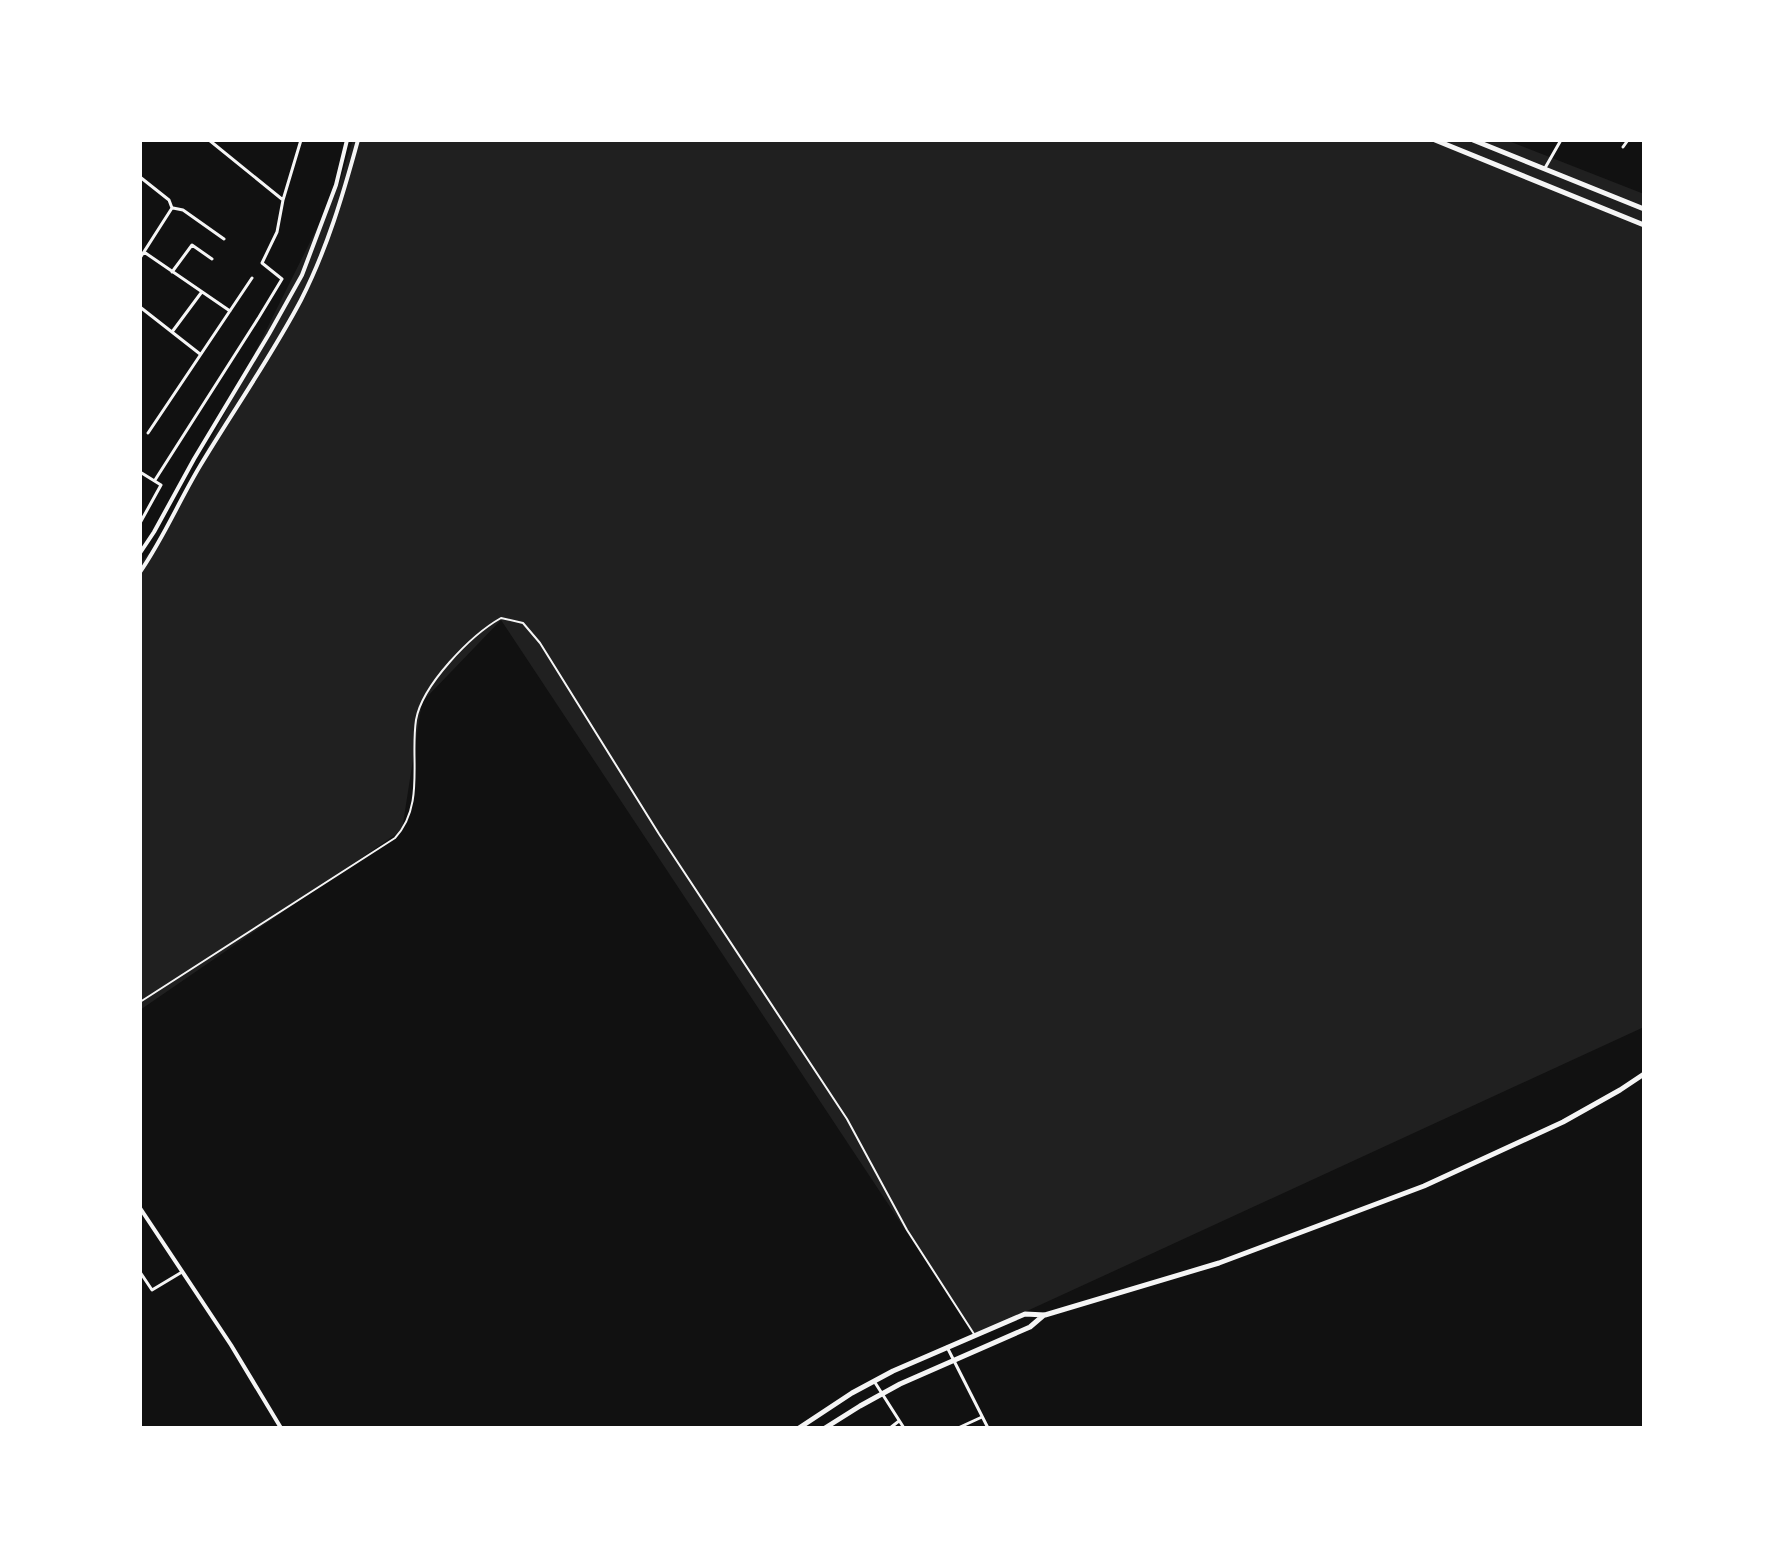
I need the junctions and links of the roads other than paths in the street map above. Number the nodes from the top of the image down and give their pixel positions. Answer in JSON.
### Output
{"nodes":[{"id":1,"x":209,"y":140,"type":"edge"},
{"id":2,"x":301,"y":140,"type":"edge"},
{"id":3,"x":347,"y":140,"type":"edge"},
{"id":4,"x":358,"y":140,"type":"edge"},
{"id":5,"x":1435,"y":140,"type":"edge"},
{"id":6,"x":1473,"y":140,"type":"edge"},
{"id":7,"x":1561,"y":140,"type":"edge"},
{"id":8,"x":1628,"y":140,"type":"edge"},
{"id":9,"x":1486,"y":142,"type":"edge"},
{"id":10,"x":1623,"y":147,"type":"dead end"},
{"id":11,"x":1544,"y":170,"type":"junction"},
{"id":12,"x":140,"y":177,"type":"edge"},
{"id":13,"x":283,"y":200,"type":"junction"},
{"id":14,"x":172,"y":208,"type":"junction"},
{"id":15,"x":1644,"y":209,"type":"edge"},
{"id":16,"x":1644,"y":225,"type":"edge"},
{"id":17,"x":224,"y":239,"type":"dead end"},
{"id":18,"x":144,"y":252,"type":"junction"},
{"id":19,"x":140,"y":258,"type":"edge"},
{"id":20,"x":212,"y":259,"type":"dead end"},
{"id":21,"x":172,"y":272,"type":"junction"},
{"id":22,"x":252,"y":278,"type":"dead end"},
{"id":23,"x":201,"y":293,"type":"junction"},
{"id":24,"x":140,"y":307,"type":"edge"},
{"id":25,"x":230,"y":311,"type":"junction"},
{"id":26,"x":172,"y":332,"type":"junction"},
{"id":27,"x":201,"y":354,"type":"junction"},
{"id":28,"x":148,"y":433,"type":"dead end"},
{"id":29,"x":140,"y":472,"type":"edge"},
{"id":30,"x":155,"y":480,"type":"junction"},
{"id":31,"x":140,"y":523,"type":"edge"},
{"id":32,"x":140,"y":553,"type":"edge"},
{"id":33,"x":140,"y":572,"type":"edge"},
{"id":34,"x":140,"y":1002,"type":"edge"},
{"id":35,"x":1644,"y":1074,"type":"edge"},
{"id":36,"x":140,"y":1208,"type":"edge"},
{"id":37,"x":140,"y":1272,"type":"edge"},
{"id":38,"x":182,"y":1272,"type":"junction"},
{"id":39,"x":1045,"y":1315,"type":"junction"},
{"id":40,"x":975,"y":1335,"type":"junction"},
{"id":41,"x":947,"y":1347,"type":"junction"},
{"id":42,"x":954,"y":1360,"type":"junction"},
{"id":43,"x":874,"y":1381,"type":"junction"},
{"id":44,"x":881,"y":1394,"type":"junction"},
{"id":45,"x":982,"y":1417,"type":"junction"},
{"id":46,"x":899,"y":1421,"type":"junction"},
{"id":47,"x":281,"y":1428,"type":"edge"},
{"id":48,"x":799,"y":1428,"type":"edge"},
{"id":49,"x":825,"y":1428,"type":"edge"},
{"id":50,"x":890,"y":1428,"type":"edge"},
{"id":51,"x":904,"y":1428,"type":"edge"},
{"id":52,"x":958,"y":1428,"type":"edge"},
{"id":53,"x":988,"y":1428,"type":"edge"}],
"edges":[{"from":1,"to":13,"type":"street"},
{"from":2,"to":13,"type":"street"},
{"from":3,"to":32,"type":"street"},
{"from":4,"to":33,"type":"street"},
{"from":5,"to":16,"type":"main road"},
{"from":6,"to":9,"type":"main road"},
{"from":7,"to":11,"type":"street"},
{"from":8,"to":10,"type":"street"},
{"from":9,"to":11,"type":"main road"},
{"from":11,"to":15,"type":"main road"},
{"from":12,"to":14,"type":"street"},
{"from":13,"to":30,"type":"street"},
{"from":14,"to":17,"type":"street"},
{"from":14,"to":18,"type":"street"},
{"from":18,"to":19,"type":"street"},
{"from":18,"to":21,"type":"street"},
{"from":20,"to":21,"type":"street"},
{"from":21,"to":23,"type":"street"},
{"from":22,"to":25,"type":"street"},
{"from":23,"to":25,"type":"street"},
{"from":23,"to":26,"type":"street"},
{"from":24,"to":26,"type":"street"},
{"from":25,"to":27,"type":"street"},
{"from":26,"to":27,"type":"street"},
{"from":27,"to":28,"type":"street"},
{"from":29,"to":30,"type":"street"},
{"from":30,"to":31,"type":"street"},
{"from":34,"to":40,"type":"lane"},
{"from":35,"to":39,"type":"main road"},
{"from":36,"to":38,"type":"street"},
{"from":37,"to":38,"type":"street"},
{"from":38,"to":47,"type":"street"},
{"from":39,"to":40,"type":"main road"},
{"from":39,"to":42,"type":"main road"},
{"from":40,"to":41,"type":"main road"},
{"from":41,"to":42,"type":"street"},
{"from":41,"to":43,"type":"main road"},
{"from":42,"to":44,"type":"main road"},
{"from":42,"to":45,"type":"street"},
{"from":43,"to":44,"type":"street"},
{"from":43,"to":48,"type":"main road"},
{"from":44,"to":46,"type":"street"},
{"from":44,"to":49,"type":"main road"},
{"from":45,"to":52,"type":"street"},
{"from":45,"to":53,"type":"street"},
{"from":46,"to":50,"type":"street"},
{"from":46,"to":51,"type":"street"}]}
